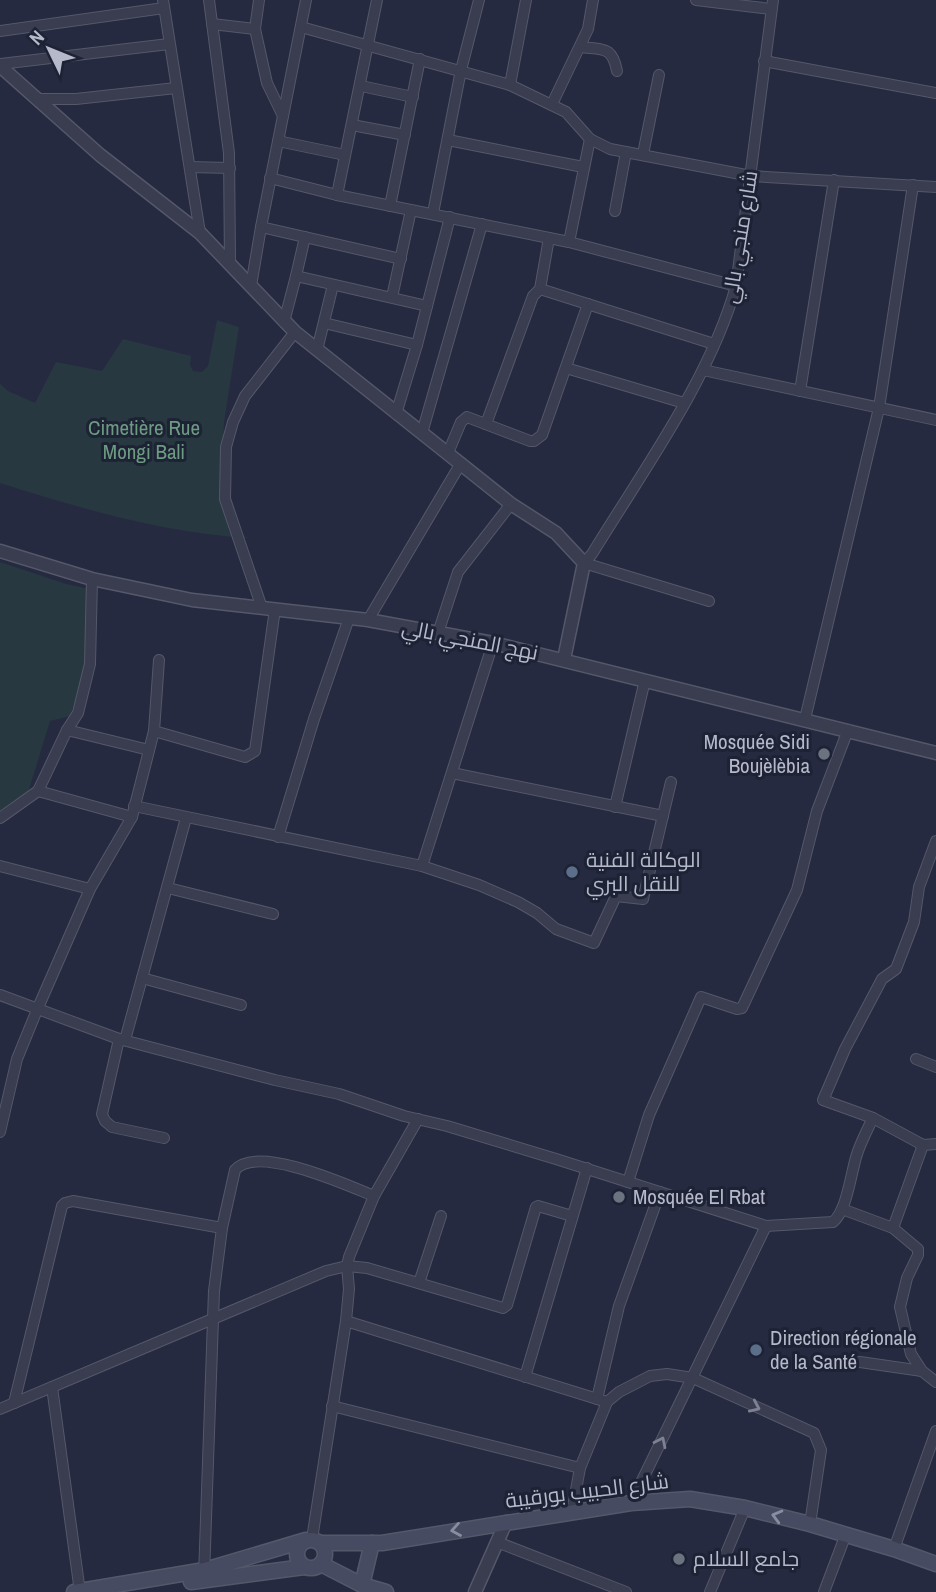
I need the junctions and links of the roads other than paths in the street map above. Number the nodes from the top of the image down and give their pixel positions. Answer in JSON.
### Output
{"nodes":[{"id":1,"x":209,"y":0,"type":"edge"},
{"id":2,"x":259,"y":0,"type":"edge"},
{"id":3,"x":306,"y":0,"type":"edge"},
{"id":4,"x":377,"y":0,"type":"edge"},
{"id":5,"x":479,"y":0,"type":"edge"},
{"id":6,"x":526,"y":0,"type":"edge"},
{"id":7,"x":593,"y":0,"type":"edge"},
{"id":8,"x":696,"y":0,"type":"edge"},
{"id":9,"x":722,"y":2,"type":"edge"},
{"id":10,"x":164,"y":4,"type":"edge"},
{"id":11,"x":772,"y":4,"type":"edge"},
{"id":12,"x":212,"y":24,"type":"junction"},
{"id":13,"x":301,"y":27,"type":"junction"},
{"id":14,"x":255,"y":29,"type":"junction"},
{"id":15,"x":0,"y":30,"type":"edge"},
{"id":16,"x":169,"y":44,"type":"junction"},
{"id":17,"x":368,"y":46,"type":"junction"},
{"id":18,"x":580,"y":47,"type":"junction"},
{"id":19,"x":420,"y":59,"type":"junction"},
{"id":20,"x":764,"y":61,"type":"junction"},
{"id":21,"x":0,"y":65,"type":"edge"},
{"id":22,"x":461,"y":71,"type":"junction"},
{"id":23,"x":617,"y":71,"type":"dead end"},
{"id":24,"x":659,"y":75,"type":"dead end"},
{"id":25,"x":510,"y":85,"type":"junction"},
{"id":26,"x":360,"y":86,"type":"junction"},
{"id":27,"x":176,"y":88,"type":"junction"},
{"id":28,"x":936,"y":93,"type":"edge"},
{"id":29,"x":413,"y":97,"type":"junction"},
{"id":30,"x":36,"y":99,"type":"junction"},
{"id":31,"x":552,"y":104,"type":"junction"},
{"id":32,"x":283,"y":116,"type":"junction"},
{"id":33,"x":352,"y":125,"type":"junction"},
{"id":34,"x":405,"y":135,"type":"junction"},
{"id":35,"x":590,"y":139,"type":"junction"},
{"id":36,"x":278,"y":141,"type":"junction"},
{"id":37,"x":448,"y":141,"type":"junction"},
{"id":38,"x":626,"y":152,"type":"junction"},
{"id":39,"x":643,"y":154,"type":"junction"},
{"id":40,"x":345,"y":155,"type":"junction"},
{"id":41,"x":190,"y":167,"type":"junction"},
{"id":42,"x":583,"y":167,"type":"junction"},
{"id":43,"x":230,"y":168,"type":"junction"},
{"id":44,"x":751,"y":176,"type":"junction"},
{"id":45,"x":270,"y":178,"type":"junction"},
{"id":46,"x":834,"y":180,"type":"junction"},
{"id":47,"x":914,"y":185,"type":"junction"},
{"id":48,"x":936,"y":187,"type":"edge"},
{"id":49,"x":337,"y":195,"type":"junction"},
{"id":50,"x":390,"y":206,"type":"junction"},
{"id":51,"x":411,"y":209,"type":"junction"},
{"id":52,"x":615,"y":211,"type":"dead end"},
{"id":53,"x":433,"y":213,"type":"junction"},
{"id":54,"x":450,"y":217,"type":"junction"},
{"id":55,"x":482,"y":224,"type":"junction"},
{"id":56,"x":261,"y":227,"type":"junction"},
{"id":57,"x":200,"y":233,"type":"junction"},
{"id":58,"x":305,"y":237,"type":"junction"},
{"id":59,"x":550,"y":238,"type":"junction"},
{"id":60,"x":569,"y":242,"type":"junction"},
{"id":61,"x":401,"y":259,"type":"junction"},
{"id":62,"x":230,"y":263,"type":"junction"},
{"id":63,"x":296,"y":276,"type":"junction"},
{"id":64,"x":333,"y":285,"type":"junction"},
{"id":65,"x":251,"y":286,"type":"junction"},
{"id":66,"x":736,"y":286,"type":"junction"},
{"id":67,"x":540,"y":289,"type":"junction"},
{"id":68,"x":392,"y":298,"type":"junction"},
{"id":69,"x":588,"y":304,"type":"junction"},
{"id":70,"x":427,"y":306,"type":"junction"},
{"id":71,"x":284,"y":322,"type":"junction"},
{"id":72,"x":324,"y":323,"type":"junction"},
{"id":73,"x":295,"y":332,"type":"junction"},
{"id":74,"x":714,"y":344,"type":"junction"},
{"id":75,"x":416,"y":345,"type":"junction"},
{"id":76,"x":317,"y":350,"type":"junction"},
{"id":77,"x":566,"y":368,"type":"junction"},
{"id":78,"x":703,"y":370,"type":"junction"},
{"id":79,"x":800,"y":391,"type":"junction"},
{"id":80,"x":684,"y":403,"type":"junction"},
{"id":81,"x":879,"y":408,"type":"junction"},
{"id":82,"x":396,"y":414,"type":"junction"},
{"id":83,"x":936,"y":420,"type":"edge"},
{"id":84,"x":486,"y":424,"type":"junction"},
{"id":85,"x":422,"y":433,"type":"junction"},
{"id":86,"x":448,"y":453,"type":"junction"},
{"id":87,"x":461,"y":463,"type":"junction"},
{"id":88,"x":511,"y":504,"type":"junction"},
{"id":89,"x":0,"y":551,"type":"edge"},
{"id":90,"x":584,"y":563,"type":"junction"},
{"id":91,"x":92,"y":579,"type":"junction"},
{"id":92,"x":709,"y":601,"type":"dead end"},
{"id":93,"x":268,"y":608,"type":"junction"},
{"id":94,"x":349,"y":618,"type":"junction"},
{"id":95,"x":368,"y":620,"type":"junction"},
{"id":96,"x":438,"y":633,"type":"junction"},
{"id":97,"x":493,"y":643,"type":"junction"},
{"id":98,"x":564,"y":659,"type":"junction"},
{"id":99,"x":159,"y":660,"type":"dead end"},
{"id":100,"x":645,"y":680,"type":"junction"},
{"id":101,"x":805,"y":719,"type":"junction"},
{"id":102,"x":67,"y":730,"type":"junction"},
{"id":103,"x":848,"y":730,"type":"junction"},
{"id":104,"x":154,"y":731,"type":"junction"},
{"id":105,"x":149,"y":750,"type":"junction"},
{"id":106,"x":936,"y":752,"type":"edge"},
{"id":107,"x":452,"y":773,"type":"junction"},
{"id":108,"x":671,"y":782,"type":"dead end"},
{"id":109,"x":38,"y":791,"type":"junction"},
{"id":110,"x":615,"y":807,"type":"junction"},
{"id":111,"x":133,"y":811,"type":"junction"},
{"id":112,"x":663,"y":816,"type":"junction"},
{"id":113,"x":0,"y":818,"type":"edge"},
{"id":114,"x":186,"y":818,"type":"junction"},
{"id":115,"x":278,"y":837,"type":"junction"},
{"id":116,"x":936,"y":841,"type":"edge"},
{"id":117,"x":0,"y":866,"type":"edge"},
{"id":118,"x":422,"y":866,"type":"junction"},
{"id":119,"x":168,"y":888,"type":"junction"},
{"id":120,"x":90,"y":889,"type":"junction"},
{"id":121,"x":273,"y":914,"type":"dead end"},
{"id":122,"x":142,"y":978,"type":"junction"},
{"id":123,"x":0,"y":995,"type":"edge"},
{"id":124,"x":241,"y":1005,"type":"dead end"},
{"id":125,"x":37,"y":1010,"type":"junction"},
{"id":126,"x":122,"y":1039,"type":"junction"},
{"id":127,"x":916,"y":1059,"type":"dead end"},
{"id":128,"x":936,"y":1067,"type":"edge"},
{"id":129,"x":873,"y":1118,"type":"junction"},
{"id":130,"x":418,"y":1119,"type":"junction"},
{"id":131,"x":0,"y":1132,"type":"edge"},
{"id":132,"x":164,"y":1138,"type":"dead end"},
{"id":133,"x":936,"y":1144,"type":"edge"},
{"id":134,"x":923,"y":1145,"type":"junction"},
{"id":135,"x":587,"y":1168,"type":"junction"},
{"id":136,"x":628,"y":1182,"type":"junction"},
{"id":137,"x":660,"y":1192,"type":"junction"},
{"id":138,"x":374,"y":1196,"type":"junction"},
{"id":139,"x":842,"y":1209,"type":"junction"},
{"id":140,"x":441,"y":1216,"type":"dead end"},
{"id":141,"x":572,"y":1216,"type":"junction"},
{"id":142,"x":766,"y":1226,"type":"junction"},
{"id":143,"x":222,"y":1228,"type":"junction"},
{"id":144,"x":893,"y":1228,"type":"junction"},
{"id":145,"x":347,"y":1266,"type":"junction"},
{"id":146,"x":419,"y":1283,"type":"junction"},
{"id":147,"x":215,"y":1318,"type":"junction"},
{"id":148,"x":346,"y":1321,"type":"junction"},
{"id":149,"x":860,"y":1362,"type":"dead end"},
{"id":150,"x":922,"y":1371,"type":"junction"},
{"id":151,"x":525,"y":1377,"type":"junction"},
{"id":152,"x":693,"y":1378,"type":"junction"},
{"id":153,"x":936,"y":1382,"type":"edge"},
{"id":154,"x":52,"y":1387,"type":"junction"},
{"id":155,"x":602,"y":1401,"type":"junction"},
{"id":156,"x":14,"y":1403,"type":"junction"},
{"id":157,"x":332,"y":1406,"type":"junction"},
{"id":158,"x":0,"y":1409,"type":"edge"},
{"id":159,"x":936,"y":1431,"type":"edge"},
{"id":160,"x":925,"y":1459,"type":"junction"},
{"id":161,"x":936,"y":1463,"type":"edge"},
{"id":162,"x":580,"y":1468,"type":"junction"},
{"id":163,"x":631,"y":1503,"type":"junction"},
{"id":164,"x":745,"y":1508,"type":"junction"},
{"id":165,"x":572,"y":1512,"type":"junction"},
{"id":166,"x":506,"y":1522,"type":"junction"},
{"id":167,"x":810,"y":1524,"type":"junction"},
{"id":168,"x":846,"y":1534,"type":"junction"},
{"id":169,"x":313,"y":1541,"type":"junction"},
{"id":170,"x":497,"y":1542,"type":"junction"},
{"id":171,"x":372,"y":1543,"type":"junction"},
{"id":172,"x":894,"y":1549,"type":"junction"},
{"id":173,"x":321,"y":1564,"type":"junction"},
{"id":174,"x":936,"y":1564,"type":"edge"},
{"id":175,"x":304,"y":1567,"type":"junction"},
{"id":176,"x":204,"y":1575,"type":"junction"},
{"id":177,"x":362,"y":1585,"type":"junction"},
{"id":178,"x":78,"y":1592,"type":"edge"},
{"id":179,"x":132,"y":1592,"type":"edge"},
{"id":180,"x":386,"y":1592,"type":"edge"},
{"id":181,"x":475,"y":1592,"type":"edge"},
{"id":182,"x":626,"y":1592,"type":"edge"},
{"id":183,"x":710,"y":1592,"type":"edge"},
{"id":184,"x":824,"y":1592,"type":"edge"}],
"edges":[{"from":1,"to":12,"type":"street"},
{"from":2,"to":14,"type":"street"},
{"from":3,"to":13,"type":"street"},
{"from":4,"to":17,"type":"street"},
{"from":5,"to":22,"type":"street"},
{"from":6,"to":25,"type":"street"},
{"from":7,"to":18,"type":"street"},
{"from":8,"to":9,"type":"street"},
{"from":9,"to":11,"type":"street"},
{"from":10,"to":15,"type":"street"},
{"from":10,"to":16,"type":"street"},
{"from":11,"to":20,"type":"street","name":"شارع منجي بالي"},
{"from":12,"to":14,"type":"street"},
{"from":12,"to":43,"type":"street"},
{"from":13,"to":17,"type":"street"},
{"from":13,"to":32,"type":"street"},
{"from":14,"to":32,"type":"street"},
{"from":16,"to":21,"type":"street"},
{"from":16,"to":27,"type":"street"},
{"from":17,"to":19,"type":"street"},
{"from":17,"to":26,"type":"street"},
{"from":18,"to":23,"type":"street"},
{"from":18,"to":31,"type":"street"},
{"from":19,"to":22,"type":"street"},
{"from":19,"to":29,"type":"street"},
{"from":20,"to":28,"type":"street"},
{"from":20,"to":44,"type":"street","name":"شارع منجي بالي"},
{"from":21,"to":30,"type":"street"},
{"from":22,"to":25,"type":"street"},
{"from":22,"to":37,"type":"street"},
{"from":24,"to":39,"type":"street"},
{"from":25,"to":31,"type":"street"},
{"from":26,"to":29,"type":"street"},
{"from":26,"to":33,"type":"street"},
{"from":27,"to":30,"type":"street"},
{"from":27,"to":41,"type":"street"},
{"from":29,"to":34,"type":"street"},
{"from":30,"to":57,"type":"street"},
{"from":31,"to":35,"type":"street"},
{"from":32,"to":36,"type":"street"},
{"from":33,"to":34,"type":"street"},
{"from":33,"to":40,"type":"street"},
{"from":34,"to":50,"type":"street"},
{"from":35,"to":38,"type":"street"},
{"from":35,"to":42,"type":"street"},
{"from":36,"to":40,"type":"street"},
{"from":36,"to":45,"type":"street"},
{"from":37,"to":42,"type":"street"},
{"from":37,"to":53,"type":"street"},
{"from":38,"to":39,"type":"street"},
{"from":38,"to":52,"type":"street"},
{"from":39,"to":44,"type":"street"},
{"from":40,"to":49,"type":"street"},
{"from":41,"to":43,"type":"street"},
{"from":41,"to":57,"type":"street"},
{"from":42,"to":60,"type":"street"},
{"from":43,"to":62,"type":"street"},
{"from":44,"to":46,"type":"street"},
{"from":44,"to":66,"type":"street","name":"شارع منجي بالي"},
{"from":45,"to":49,"type":"street"},
{"from":45,"to":56,"type":"street"},
{"from":46,"to":47,"type":"street"},
{"from":46,"to":79,"type":"street"},
{"from":47,"to":48,"type":"street"},
{"from":47,"to":81,"type":"street"},
{"from":49,"to":50,"type":"street"},
{"from":50,"to":51,"type":"street"},
{"from":51,"to":53,"type":"street"},
{"from":51,"to":61,"type":"street"},
{"from":53,"to":54,"type":"street"},
{"from":54,"to":55,"type":"street"},
{"from":54,"to":70,"type":"street"},
{"from":55,"to":59,"type":"street"},
{"from":55,"to":85,"type":"street"},
{"from":56,"to":58,"type":"street"},
{"from":56,"to":65,"type":"street"},
{"from":57,"to":62,"type":"street"},
{"from":58,"to":61,"type":"street"},
{"from":58,"to":63,"type":"street"},
{"from":59,"to":60,"type":"street"},
{"from":59,"to":67,"type":"street"},
{"from":60,"to":66,"type":"street"},
{"from":61,"to":68,"type":"street"},
{"from":62,"to":65,"type":"street"},
{"from":63,"to":64,"type":"street"},
{"from":63,"to":71,"type":"street"},
{"from":64,"to":68,"type":"street"},
{"from":64,"to":72,"type":"street"},
{"from":65,"to":71,"type":"street"},
{"from":66,"to":74,"type":"street","name":"شارع منجي بالي"},
{"from":67,"to":69,"type":"street"},
{"from":67,"to":84,"type":"street"},
{"from":68,"to":70,"type":"street"},
{"from":69,"to":74,"type":"street"},
{"from":69,"to":77,"type":"street"},
{"from":70,"to":75,"type":"street"},
{"from":71,"to":73,"type":"street"},
{"from":72,"to":75,"type":"street"},
{"from":72,"to":76,"type":"street"},
{"from":73,"to":76,"type":"street"},
{"from":73,"to":93,"type":"street"},
{"from":74,"to":78,"type":"street","name":"شارع منجي بالي"},
{"from":75,"to":82,"type":"street"},
{"from":76,"to":82,"type":"street"},
{"from":77,"to":80,"type":"street"},
{"from":77,"to":84,"type":"street"},
{"from":78,"to":79,"type":"street"},
{"from":78,"to":80,"type":"street","name":"شارع منجي بالي"},
{"from":79,"to":81,"type":"street"},
{"from":80,"to":90,"type":"street","name":"شارع منجي بالي"},
{"from":81,"to":83,"type":"street"},
{"from":81,"to":101,"type":"street"},
{"from":82,"to":85,"type":"street"},
{"from":84,"to":86,"type":"street"},
{"from":85,"to":86,"type":"street"},
{"from":86,"to":87,"type":"street"},
{"from":87,"to":88,"type":"street"},
{"from":87,"to":95,"type":"street"},
{"from":88,"to":90,"type":"street"},
{"from":88,"to":96,"type":"street"},
{"from":89,"to":91,"type":"street","name":"نهج المنجي بالي"},
{"from":90,"to":92,"type":"street"},
{"from":90,"to":98,"type":"street"},
{"from":91,"to":93,"type":"street","name":"نهج المنجي بالي"},
{"from":91,"to":102,"type":"street"},
{"from":93,"to":94,"type":"street","name":"نهج المنجي بالي"},
{"from":93,"to":104,"type":"street"},
{"from":94,"to":95,"type":"street","name":"نهج المنجي بالي"},
{"from":94,"to":115,"type":"street"},
{"from":95,"to":96,"type":"street","name":"نهج المنجي بالي"},
{"from":96,"to":97,"type":"street","name":"نهج المنجي بالي"},
{"from":97,"to":98,"type":"street","name":"نهج المنجي بالي"},
{"from":97,"to":107,"type":"street"},
{"from":98,"to":100,"type":"street","name":"نهج المنجي بالي"},
{"from":99,"to":104,"type":"street"},
{"from":100,"to":101,"type":"street","name":"نهج المنجي بالي"},
{"from":100,"to":110,"type":"street"},
{"from":101,"to":103,"type":"street","name":"نهج المنجي بالي"},
{"from":102,"to":105,"type":"street"},
{"from":102,"to":109,"type":"street"},
{"from":103,"to":106,"type":"street","name":"نهج المنجي بالي"},
{"from":103,"to":136,"type":"street"},
{"from":104,"to":105,"type":"street"},
{"from":105,"to":111,"type":"street"},
{"from":107,"to":110,"type":"street"},
{"from":107,"to":118,"type":"street"},
{"from":108,"to":112,"type":"street"},
{"from":109,"to":111,"type":"street"},
{"from":109,"to":113,"type":"street"},
{"from":110,"to":112,"type":"street"},
{"from":111,"to":114,"type":"street"},
{"from":111,"to":120,"type":"street"},
{"from":112,"to":118,"type":"street"},
{"from":114,"to":115,"type":"street"},
{"from":114,"to":119,"type":"street"},
{"from":115,"to":118,"type":"street"},
{"from":116,"to":129,"type":"street"},
{"from":117,"to":120,"type":"street"},
{"from":119,"to":121,"type":"street"},
{"from":119,"to":122,"type":"street"},
{"from":120,"to":125,"type":"street"},
{"from":122,"to":124,"type":"street"},
{"from":122,"to":126,"type":"street"},
{"from":123,"to":125,"type":"street"},
{"from":125,"to":126,"type":"street"},
{"from":125,"to":131,"type":"street"},
{"from":126,"to":130,"type":"street"},
{"from":126,"to":132,"type":"street"},
{"from":127,"to":128,"type":"street"},
{"from":129,"to":134,"type":"street"},
{"from":129,"to":139,"type":"street"},
{"from":130,"to":135,"type":"street"},
{"from":130,"to":138,"type":"street"},
{"from":133,"to":134,"type":"street"},
{"from":134,"to":144,"type":"street"},
{"from":135,"to":136,"type":"street"},
{"from":135,"to":141,"type":"street"},
{"from":136,"to":137,"type":"street"},
{"from":137,"to":142,"type":"street"},
{"from":137,"to":155,"type":"street"},
{"from":138,"to":143,"type":"street"},
{"from":138,"to":145,"type":"street"},
{"from":139,"to":142,"type":"street"},
{"from":139,"to":144,"type":"street"},
{"from":140,"to":146,"type":"street"},
{"from":141,"to":146,"type":"street"},
{"from":141,"to":151,"type":"street"},
{"from":142,"to":152,"type":"street"},
{"from":143,"to":147,"type":"street"},
{"from":143,"to":156,"type":"street"},
{"from":144,"to":150,"type":"street"},
{"from":145,"to":146,"type":"street"},
{"from":145,"to":147,"type":"street"},
{"from":145,"to":148,"type":"street"},
{"from":147,"to":154,"type":"street"},
{"from":147,"to":176,"type":"street"},
{"from":148,"to":151,"type":"street"},
{"from":148,"to":157,"type":"street"},
{"from":149,"to":150,"type":"street"},
{"from":150,"to":153,"type":"street"},
{"from":151,"to":155,"type":"street"},
{"from":152,"to":155,"type":"street"},
{"from":163,"to":152,"type":"street","one_way":true},
{"from":152,"to":167,"type":"street","one_way":true},
{"from":154,"to":156,"type":"street"},
{"from":154,"to":178,"type":"street"},
{"from":155,"to":162,"type":"street"},
{"from":156,"to":158,"type":"street"},
{"from":157,"to":162,"type":"street"},
{"from":157,"to":169,"type":"street"},
{"from":159,"to":160,"type":"street"},
{"from":160,"to":161,"type":"street"},
{"from":160,"to":172,"type":"street"},
{"from":162,"to":165,"type":"street"},
{"from":163,"to":164,"type":"main road","name":"شارع الحبيب بورقيبة"},
{"from":163,"to":165,"type":"main road","name":"شارع الحبيب بورقيبة"},
{"from":167,"to":164,"type":"main road","name":"شارع الحبيب بورقيبة","one_way":true},
{"from":164,"to":183,"type":"street"},
{"from":165,"to":166,"type":"main road","name":"شارع الحبيب بورقيبة"},
{"from":166,"to":170,"type":"street"},
{"from":166,"to":171,"type":"main road","name":"شارع الحبيب بورقيبة","one_way":true},
{"from":167,"to":168,"type":"main road","name":"شارع الحبيب بورقيبة"},
{"from":168,"to":172,"type":"main road","name":"شارع الحبيب بورقيبة"},
{"from":168,"to":184,"type":"street"},
{"from":169,"to":171,"type":"main road","name":"شارع الحبيب بورقيبة"},
{"from":169,"to":173,"type":"main road"},
{"from":169,"to":175,"type":"main road"},
{"from":169,"to":176,"type":"main road","name":"شارع الحبيب بورقيبة"},
{"from":170,"to":181,"type":"street"},
{"from":170,"to":182,"type":"street"},
{"from":171,"to":177,"type":"main road"},
{"from":172,"to":174,"type":"main road","name":"شارع الحبيب بورقيبة"},
{"from":173,"to":175,"type":"main road"},
{"from":173,"to":177,"type":"main road"},
{"from":175,"to":176,"type":"main road"},
{"from":176,"to":178,"type":"main road"},
{"from":176,"to":179,"type":"main road"},
{"from":177,"to":180,"type":"main road"}]}
